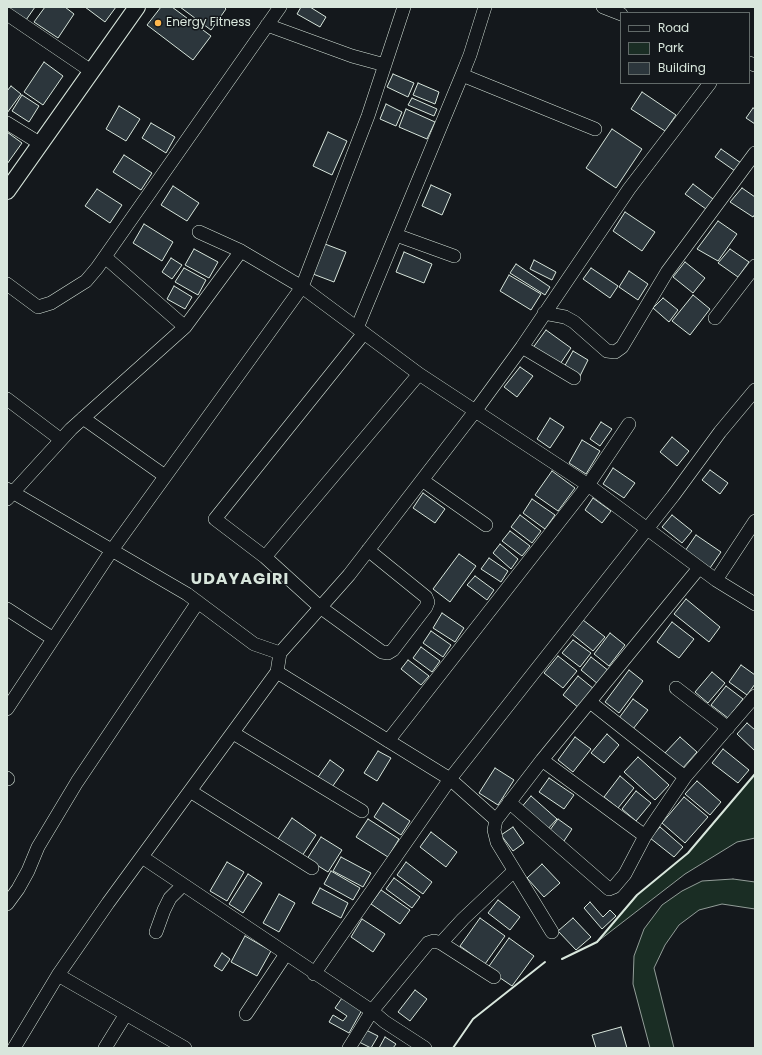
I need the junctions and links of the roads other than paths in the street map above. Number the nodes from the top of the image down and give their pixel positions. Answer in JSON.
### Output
{"nodes":[{"id":1,"x":137,"y":7,"type":"edge"},
{"id":2,"x":280,"y":7,"type":"edge"},
{"id":3,"x":404,"y":7,"type":"edge"},
{"id":4,"x":485,"y":7,"type":"edge"},
{"id":5,"x":603,"y":7,"type":"edge"},
{"id":6,"x":7,"y":14,"type":"edge"},
{"id":7,"x":620,"y":14,"type":"edge"},
{"id":8,"x":267,"y":25,"type":"junction"},
{"id":9,"x":385,"y":65,"type":"junction"},
{"id":10,"x":91,"y":71,"type":"junction"},
{"id":11,"x":462,"y":75,"type":"junction"},
{"id":12,"x":709,"y":84,"type":"edge"},
{"id":13,"x":7,"y":123,"type":"edge"},
{"id":14,"x":595,"y":129,"type":"dead end"},
{"id":15,"x":41,"y":144,"type":"junction"},
{"id":16,"x":755,"y":153,"type":"edge"},
{"id":17,"x":7,"y":192,"type":"edge"},
{"id":18,"x":199,"y":232,"type":"dead end"},
{"id":19,"x":396,"y":235,"type":"junction"},
{"id":20,"x":241,"y":251,"type":"junction"},
{"id":21,"x":454,"y":256,"type":"dead end"},
{"id":22,"x":105,"y":257,"type":"junction"},
{"id":23,"x":755,"y":266,"type":"edge"},
{"id":24,"x":7,"y":284,"type":"edge"},
{"id":25,"x":302,"y":286,"type":"junction"},
{"id":26,"x":544,"y":313,"type":"junction"},
{"id":27,"x":715,"y":318,"type":"dead end"},
{"id":28,"x":185,"y":327,"type":"junction"},
{"id":29,"x":360,"y":331,"type":"junction"},
{"id":30,"x":522,"y":347,"type":"junction"},
{"id":31,"x":419,"y":374,"type":"junction"},
{"id":32,"x":574,"y":378,"type":"dead end"},
{"id":33,"x":755,"y":390,"type":"edge"},
{"id":34,"x":7,"y":399,"type":"edge"},
{"id":35,"x":476,"y":410,"type":"junction"},
{"id":36,"x":83,"y":418,"type":"junction"},
{"id":37,"x":629,"y":424,"type":"dead end"},
{"id":38,"x":60,"y":440,"type":"junction"},
{"id":39,"x":165,"y":476,"type":"junction"},
{"id":40,"x":422,"y":480,"type":"junction"},
{"id":41,"x":588,"y":485,"type":"junction"},
{"id":42,"x":9,"y":494,"type":"edge"},
{"id":43,"x":755,"y":521,"type":"edge"},
{"id":44,"x":486,"y":525,"type":"dead end"},
{"id":45,"x":646,"y":530,"type":"junction"},
{"id":46,"x":112,"y":550,"type":"junction"},
{"id":47,"x":368,"y":550,"type":"junction"},
{"id":48,"x":265,"y":557,"type":"junction"},
{"id":49,"x":699,"y":568,"type":"junction"},
{"id":50,"x":716,"y":580,"type":"junction"},
{"id":51,"x":198,"y":602,"type":"junction"},
{"id":52,"x":755,"y":604,"type":"edge"},
{"id":53,"x":320,"y":607,"type":"junction"},
{"id":54,"x":7,"y":609,"type":"edge"},
{"id":55,"x":52,"y":638,"type":"junction"},
{"id":56,"x":280,"y":653,"type":"junction"},
{"id":57,"x":277,"y":672,"type":"junction"},
{"id":58,"x":676,"y":688,"type":"dead end"},
{"id":59,"x":11,"y":695,"type":"edge"},
{"id":60,"x":755,"y":696,"type":"edge"},
{"id":61,"x":590,"y":702,"type":"junction"},
{"id":62,"x":7,"y":709,"type":"edge"},
{"id":63,"x":728,"y":728,"type":"junction"},
{"id":64,"x":233,"y":733,"type":"junction"},
{"id":65,"x":388,"y":741,"type":"junction"},
{"id":66,"x":542,"y":760,"type":"junction"},
{"id":67,"x":685,"y":777,"type":"junction"},
{"id":68,"x":450,"y":779,"type":"junction"},
{"id":69,"x":190,"y":791,"type":"junction"},
{"id":70,"x":509,"y":802,"type":"junction"},
{"id":71,"x":362,"y":811,"type":"dead end"},
{"id":72,"x":496,"y":820,"type":"junction"},
{"id":73,"x":645,"y":836,"type":"junction"},
{"id":74,"x":142,"y":857,"type":"junction"},
{"id":75,"x":312,"y":868,"type":"dead end"},
{"id":76,"x":514,"y":871,"type":"junction"},
{"id":77,"x":183,"y":885,"type":"junction"},
{"id":78,"x":7,"y":904,"type":"edge"},
{"id":79,"x":156,"y":932,"type":"dead end"},
{"id":80,"x":552,"y":932,"type":"dead end"},
{"id":81,"x":442,"y":943,"type":"junction"},
{"id":82,"x":286,"y":954,"type":"junction"},
{"id":83,"x":314,"y":974,"type":"junction"},
{"id":84,"x":58,"y":975,"type":"junction"},
{"id":85,"x":494,"y":977,"type":"dead end"},
{"id":86,"x":372,"y":1011,"type":"junction"},
{"id":87,"x":126,"y":1014,"type":"junction"},
{"id":88,"x":246,"y":1014,"type":"dead end"},
{"id":89,"x":14,"y":1048,"type":"edge"},
{"id":90,"x":105,"y":1048,"type":"edge"},
{"id":91,"x":185,"y":1048,"type":"edge"},
{"id":92,"x":349,"y":1048,"type":"edge"},
{"id":93,"x":425,"y":1048,"type":"edge"}],
"edges":[{"from":1,"to":10,"type":"street"},
{"from":2,"to":8,"type":"street"},
{"from":3,"to":9,"type":"street"},
{"from":4,"to":11,"type":"street"},
{"from":5,"to":7,"type":"street"},
{"from":6,"to":10,"type":"street"},
{"from":8,"to":9,"type":"street"},
{"from":8,"to":22,"type":"street"},
{"from":9,"to":25,"type":"street"},
{"from":10,"to":15,"type":"street"},
{"from":11,"to":14,"type":"street"},
{"from":11,"to":19,"type":"street"},
{"from":12,"to":26,"type":"street"},
{"from":13,"to":15,"type":"street"},
{"from":15,"to":17,"type":"street"},
{"from":16,"to":26,"type":"street"},
{"from":18,"to":20,"type":"street"},
{"from":19,"to":21,"type":"street"},
{"from":19,"to":29,"type":"street"},
{"from":20,"to":25,"type":"street"},
{"from":20,"to":28,"type":"street"},
{"from":22,"to":24,"type":"street"},
{"from":22,"to":28,"type":"street"},
{"from":23,"to":27,"type":"street"},
{"from":25,"to":29,"type":"street"},
{"from":25,"to":39,"type":"street"},
{"from":26,"to":30,"type":"street"},
{"from":28,"to":36,"type":"street"},
{"from":29,"to":31,"type":"street"},
{"from":29,"to":48,"type":"street"},
{"from":30,"to":32,"type":"street"},
{"from":30,"to":35,"type":"street"},
{"from":31,"to":35,"type":"street"},
{"from":31,"to":48,"type":"street"},
{"from":33,"to":45,"type":"street"},
{"from":34,"to":38,"type":"street"},
{"from":35,"to":40,"type":"street"},
{"from":35,"to":41,"type":"street"},
{"from":36,"to":38,"type":"street"},
{"from":36,"to":39,"type":"street"},
{"from":37,"to":41,"type":"street"},
{"from":38,"to":42,"type":"street"},
{"from":39,"to":46,"type":"street"},
{"from":40,"to":44,"type":"street"},
{"from":40,"to":47,"type":"street"},
{"from":41,"to":45,"type":"street"},
{"from":41,"to":65,"type":"street"},
{"from":42,"to":46,"type":"street"},
{"from":43,"to":50,"type":"street"},
{"from":45,"to":49,"type":"street"},
{"from":45,"to":68,"type":"street"},
{"from":46,"to":51,"type":"street"},
{"from":46,"to":55,"type":"street"},
{"from":47,"to":53,"type":"street"},
{"from":47,"to":53,"type":"street"},
{"from":48,"to":53,"type":"street"},
{"from":49,"to":50,"type":"street"},
{"from":49,"to":61,"type":"street"},
{"from":50,"to":52,"type":"street"},
{"from":51,"to":56,"type":"street"},
{"from":51,"to":78,"type":"street"},
{"from":53,"to":56,"type":"street"},
{"from":54,"to":55,"type":"street"},
{"from":55,"to":59,"type":"street"},
{"from":56,"to":57,"type":"street"},
{"from":57,"to":64,"type":"street"},
{"from":57,"to":65,"type":"street"},
{"from":58,"to":63,"type":"street"},
{"from":59,"to":62,"type":"street"},
{"from":60,"to":63,"type":"street"},
{"from":61,"to":66,"type":"street"},
{"from":61,"to":67,"type":"street"},
{"from":63,"to":67,"type":"street"},
{"from":64,"to":69,"type":"street"},
{"from":64,"to":71,"type":"street"},
{"from":65,"to":68,"type":"street"},
{"from":66,"to":70,"type":"street"},
{"from":66,"to":73,"type":"street"},
{"from":67,"to":73,"type":"street"},
{"from":68,"to":72,"type":"street"},
{"from":68,"to":83,"type":"street"},
{"from":69,"to":74,"type":"street"},
{"from":69,"to":75,"type":"street"},
{"from":70,"to":72,"type":"street"},
{"from":70,"to":73,"type":"street"},
{"from":72,"to":76,"type":"street"},
{"from":74,"to":77,"type":"street"},
{"from":74,"to":84,"type":"street"},
{"from":76,"to":80,"type":"street"},
{"from":76,"to":81,"type":"street"},
{"from":77,"to":79,"type":"street"},
{"from":77,"to":82,"type":"street"},
{"from":81,"to":85,"type":"street"},
{"from":81,"to":86,"type":"street"},
{"from":82,"to":83,"type":"street"},
{"from":82,"to":88,"type":"street"},
{"from":83,"to":86,"type":"street"},
{"from":84,"to":87,"type":"street"},
{"from":84,"to":89,"type":"street"},
{"from":86,"to":92,"type":"street"},
{"from":86,"to":93,"type":"street"},
{"from":87,"to":90,"type":"street"},
{"from":87,"to":91,"type":"street"}]}
